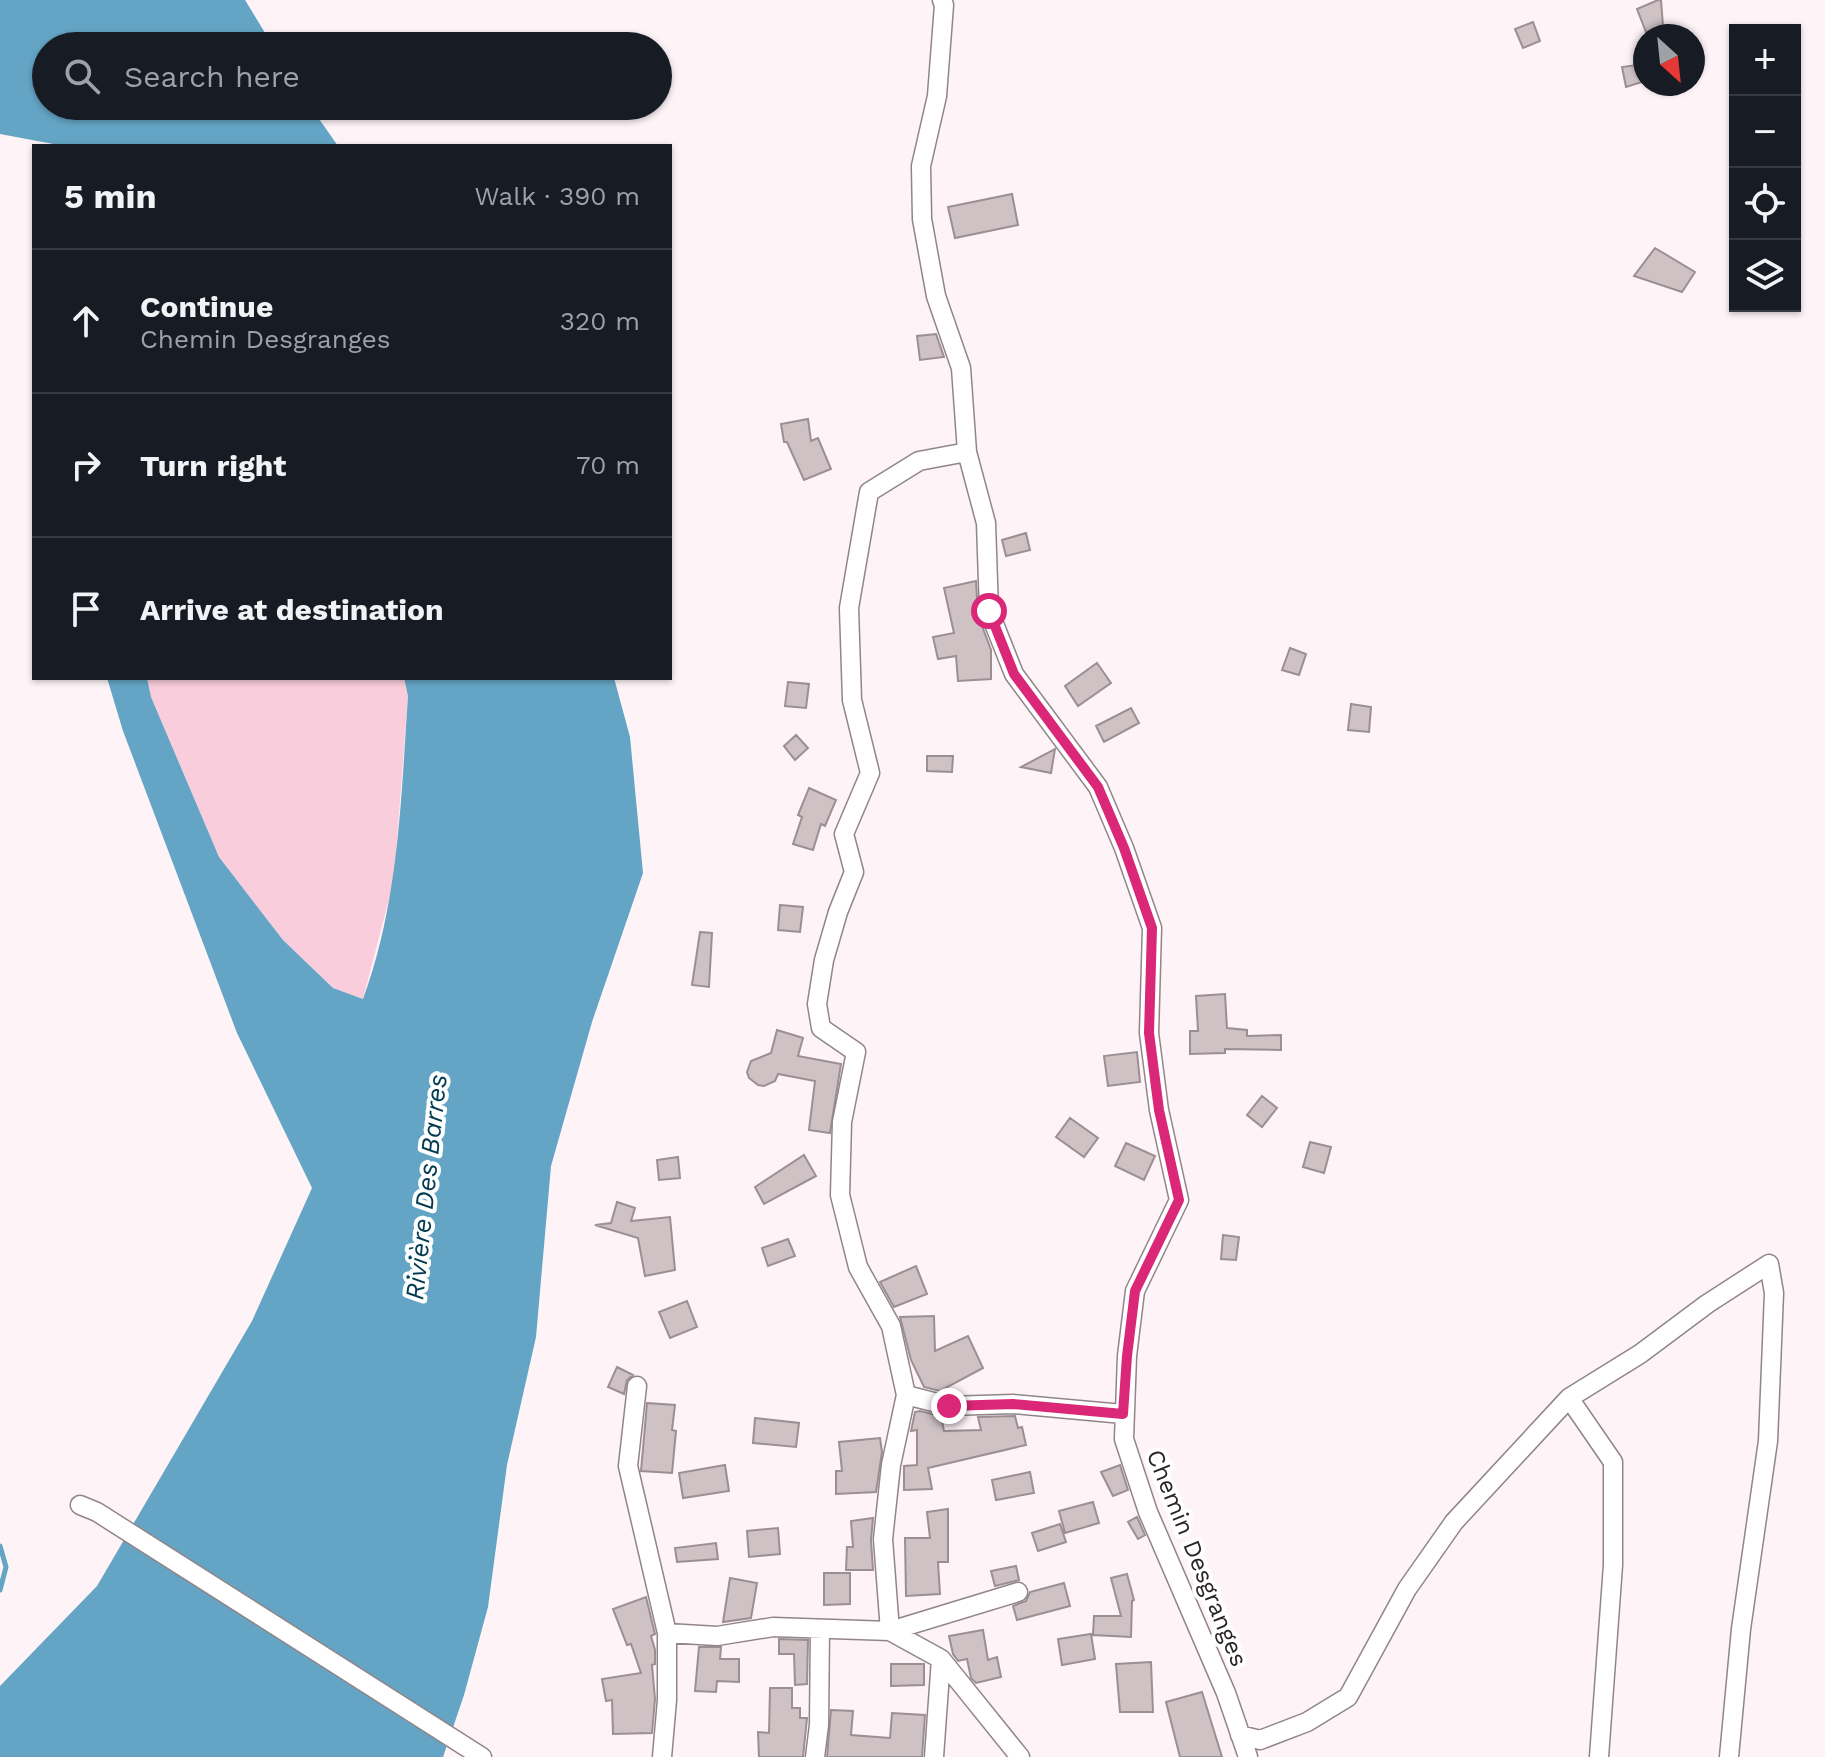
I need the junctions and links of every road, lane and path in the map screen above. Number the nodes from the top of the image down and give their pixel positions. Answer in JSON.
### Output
{"nodes":[{"id":1,"x":942,"y":0,"type":"edge"},
{"id":2,"x":967,"y":452,"type":"junction"},
{"id":3,"x":637,"y":1386,"type":"dead end"},
{"id":4,"x":906,"y":1395,"type":"junction"},
{"id":5,"x":1569,"y":1398,"type":"junction"},
{"id":6,"x":1123,"y":1414,"type":"junction"},
{"id":7,"x":88,"y":1509,"type":"dead end"},
{"id":8,"x":1018,"y":1592,"type":"dead end"},
{"id":9,"x":820,"y":1629,"type":"junction"},
{"id":10,"x":890,"y":1631,"type":"junction"},
{"id":11,"x":667,"y":1633,"type":"junction"},
{"id":12,"x":941,"y":1659,"type":"junction"},
{"id":13,"x":1240,"y":1735,"type":"junction"},
{"id":14,"x":476,"y":1753,"type":"edge"},
{"id":15,"x":662,"y":1757,"type":"edge"},
{"id":16,"x":815,"y":1757,"type":"edge"},
{"id":17,"x":934,"y":1757,"type":"edge"},
{"id":18,"x":1020,"y":1757,"type":"edge"},
{"id":19,"x":1248,"y":1757,"type":"edge"},
{"id":20,"x":1599,"y":1757,"type":"edge"},
{"id":21,"x":1729,"y":1757,"type":"edge"}],
"edges":[{"from":1,"to":2,"type":"street","name":"Chemin Desgranges"},
{"from":2,"to":4,"type":"street"},
{"from":2,"to":6,"type":"street","name":"Chemin Desgranges"},
{"from":3,"to":11,"type":"street"},
{"from":4,"to":6,"type":"street"},
{"from":4,"to":10,"type":"street"},
{"from":5,"to":13,"type":"street"},
{"from":5,"to":20,"type":"street"},
{"from":5,"to":21,"type":"street"},
{"from":6,"to":13,"type":"street","name":"Chemin Desgranges"},
{"from":7,"to":14,"type":"street"},
{"from":8,"to":10,"type":"street"},
{"from":9,"to":10,"type":"street"},
{"from":9,"to":11,"type":"street"},
{"from":9,"to":16,"type":"street"},
{"from":10,"to":12,"type":"street"},
{"from":11,"to":15,"type":"street"},
{"from":12,"to":17,"type":"street"},
{"from":12,"to":18,"type":"street"},
{"from":13,"to":19,"type":"street","name":"Chemin Desgranges"}]}
